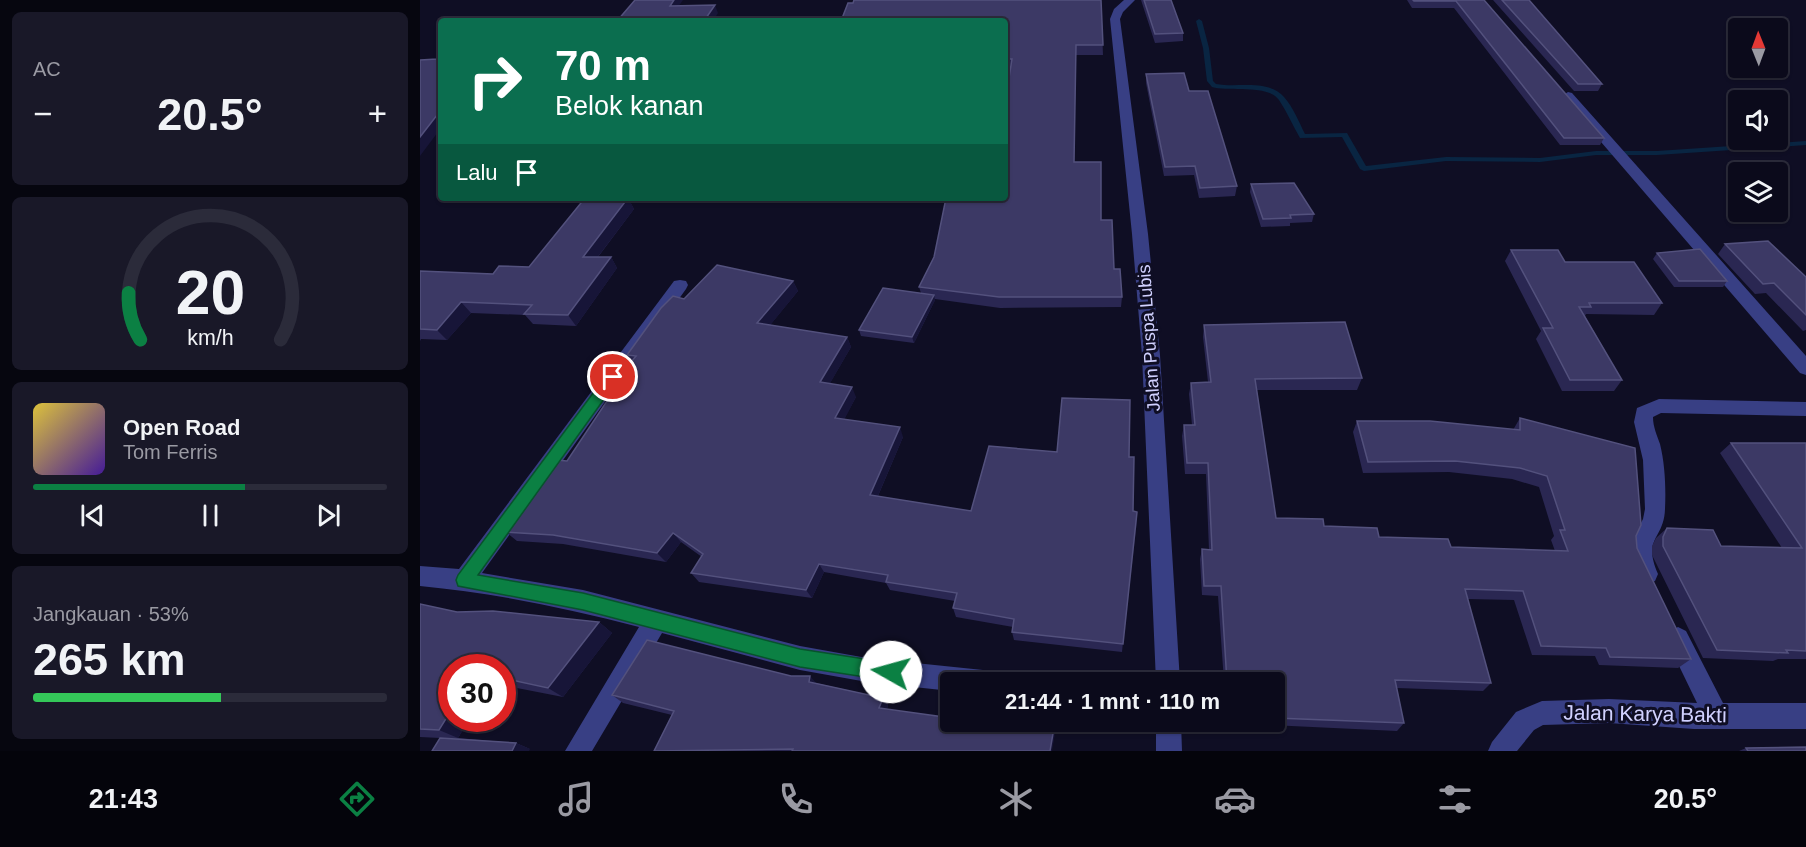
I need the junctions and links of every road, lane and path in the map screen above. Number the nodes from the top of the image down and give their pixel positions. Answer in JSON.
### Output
{"nodes":[{"id":1,"x":1130,"y":0,"type":"edge"},
{"id":2,"x":1562,"y":90,"type":"edge"},
{"id":3,"x":680,"y":285,"type":"dead end"},
{"id":4,"x":1806,"y":368,"type":"edge"},
{"id":5,"x":1806,"y":409,"type":"edge"},
{"id":6,"x":420,"y":576,"type":"edge"},
{"id":7,"x":464,"y":580,"type":"junction"},
{"id":8,"x":1657,"y":595,"type":"edge"},
{"id":9,"x":656,"y":621,"type":"junction"},
{"id":10,"x":1671,"y":625,"type":"edge"},
{"id":11,"x":1167,"y":672,"type":"edge"},
{"id":12,"x":940,"y":678,"type":"edge"},
{"id":13,"x":1716,"y":716,"type":"junction"},
{"id":14,"x":1806,"y":716,"type":"edge"},
{"id":15,"x":1169,"y":732,"type":"edge"},
{"id":16,"x":579,"y":751,"type":"edge"},
{"id":17,"x":1169,"y":751,"type":"edge"},
{"id":18,"x":1501,"y":751,"type":"edge"}],
"edges":[{"from":1,"to":11,"type":"street","name":"Jalan Puspa Lubis"},
{"from":2,"to":4,"type":"street"},
{"from":3,"to":7,"type":"street"},
{"from":5,"to":8,"type":"street"},
{"from":6,"to":7,"type":"street"},
{"from":7,"to":9,"type":"street"},
{"from":9,"to":12,"type":"street"},
{"from":9,"to":16,"type":"street"},
{"from":10,"to":13,"type":"street"},
{"from":13,"to":14,"type":"street","name":"Jalan Karya Bakti"},
{"from":13,"to":18,"type":"street","name":"Jalan Karya Bakti"},
{"from":15,"to":17,"type":"street"}]}
